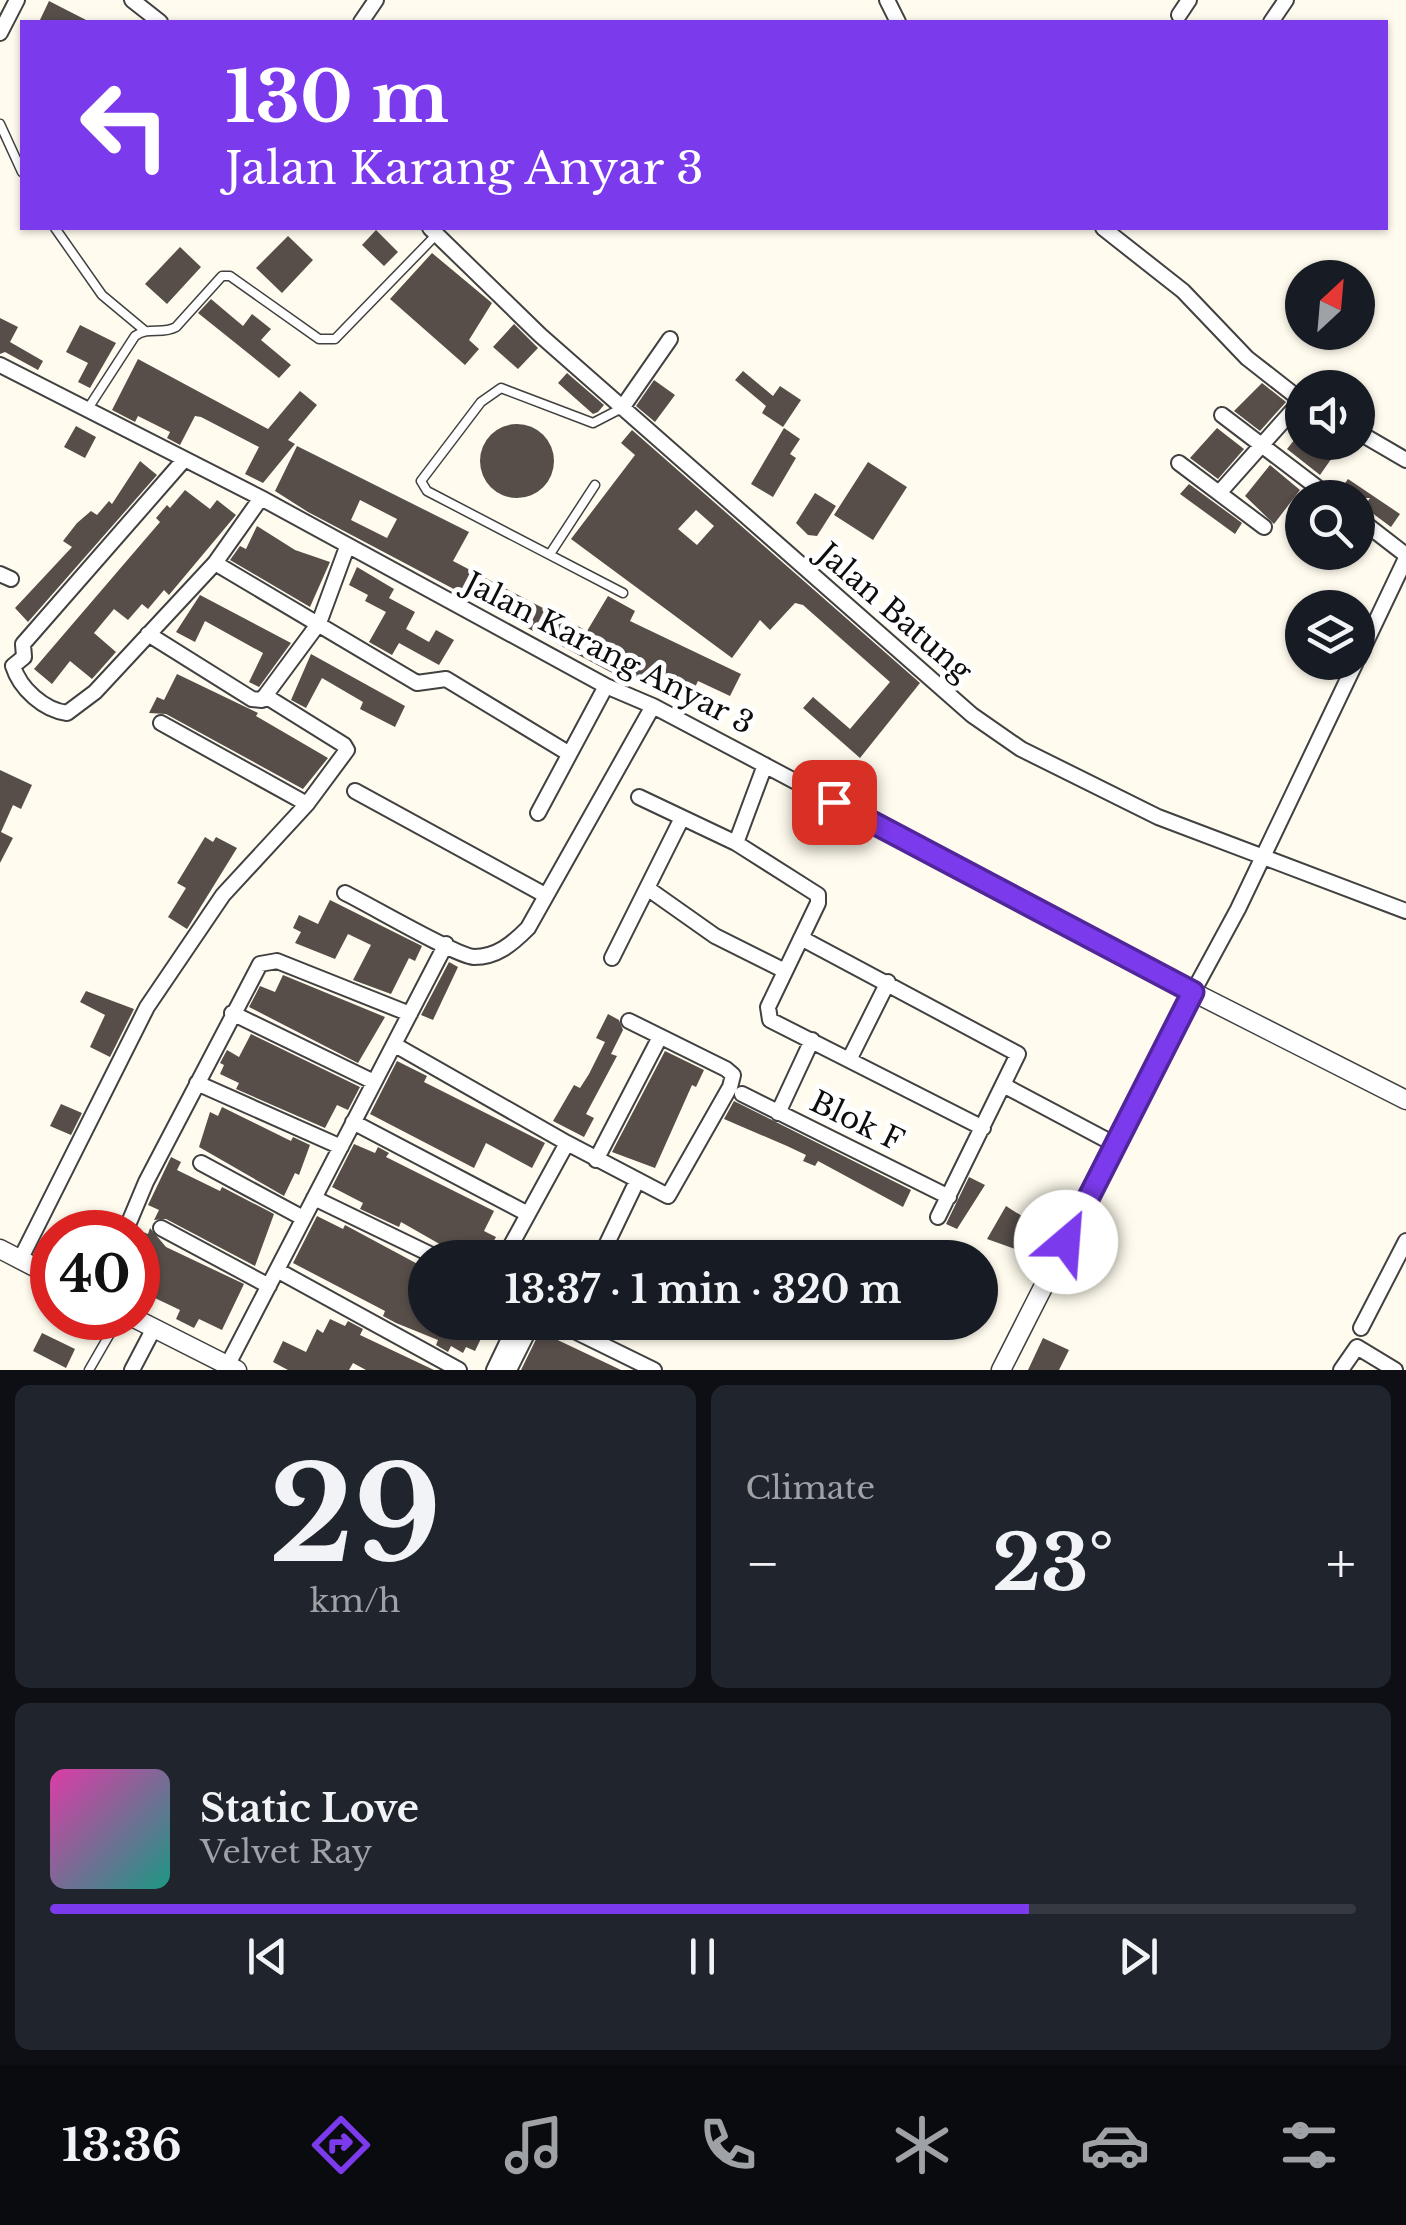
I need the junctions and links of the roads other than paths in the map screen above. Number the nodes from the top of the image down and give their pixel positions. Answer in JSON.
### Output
{"nodes":[{"id":1,"x":17,"y":0,"type":"edge"},
{"id":2,"x":132,"y":0,"type":"edge"},
{"id":3,"x":1189,"y":0,"type":"edge"},
{"id":4,"x":1179,"y":14,"type":"dead end"},
{"id":5,"x":157,"y":20,"type":"edge"},
{"id":6,"x":0,"y":32,"type":"edge"},
{"id":7,"x":0,"y":124,"type":"edge"},
{"id":8,"x":20,"y":168,"type":"edge"},
{"id":9,"x":56,"y":230,"type":"edge"},
{"id":10,"x":434,"y":230,"type":"edge"},
{"id":11,"x":1106,"y":230,"type":"edge"},
{"id":12,"x":144,"y":330,"type":"junction"},
{"id":13,"x":670,"y":339,"type":"dead end"},
{"id":14,"x":0,"y":365,"type":"edge"},
{"id":15,"x":1285,"y":388,"type":"edge"},
{"id":16,"x":622,"y":408,"type":"junction"},
{"id":17,"x":86,"y":410,"type":"junction"},
{"id":18,"x":1222,"y":414,"type":"dead end"},
{"id":19,"x":1285,"y":419,"type":"edge"},
{"id":20,"x":1375,"y":442,"type":"edge"},
{"id":21,"x":1262,"y":444,"type":"junction"},
{"id":22,"x":183,"y":460,"type":"junction"},
{"id":23,"x":1406,"y":460,"type":"edge"},
{"id":24,"x":1179,"y":463,"type":"dead end"},
{"id":25,"x":1308,"y":480,"type":"edge"},
{"id":26,"x":595,"y":484,"type":"dead end"},
{"id":27,"x":1219,"y":493,"type":"junction"},
{"id":28,"x":261,"y":498,"type":"junction"},
{"id":29,"x":1264,"y":527,"type":"dead end"},
{"id":30,"x":1375,"y":531,"type":"edge"},
{"id":31,"x":347,"y":547,"type":"junction"},
{"id":32,"x":550,"y":554,"type":"junction"},
{"id":33,"x":1406,"y":556,"type":"edge"},
{"id":34,"x":215,"y":563,"type":"junction"},
{"id":35,"x":623,"y":592,"type":"dead end"},
{"id":36,"x":1375,"y":622,"type":"edge"},
{"id":37,"x":319,"y":623,"type":"junction"},
{"id":38,"x":148,"y":634,"type":"junction"},
{"id":39,"x":1348,"y":680,"type":"edge"},
{"id":40,"x":606,"y":686,"type":"junction"},
{"id":41,"x":267,"y":698,"type":"junction"},
{"id":42,"x":653,"y":706,"type":"junction"},
{"id":43,"x":161,"y":723,"type":"dead end"},
{"id":44,"x":568,"y":752,"type":"junction"},
{"id":45,"x":765,"y":765,"type":"junction"},
{"id":46,"x":354,"y":791,"type":"dead end"},
{"id":47,"x":638,"y":798,"type":"dead end"},
{"id":48,"x":307,"y":804,"type":"junction"},
{"id":49,"x":538,"y":813,"type":"dead end"},
{"id":50,"x":682,"y":818,"type":"junction"},
{"id":51,"x":736,"y":844,"type":"junction"},
{"id":52,"x":1263,"y":855,"type":"junction"},
{"id":53,"x":647,"y":888,"type":"junction"},
{"id":54,"x":346,"y":893,"type":"dead end"},
{"id":55,"x":545,"y":895,"type":"junction"},
{"id":56,"x":1406,"y":911,"type":"edge"},
{"id":57,"x":801,"y":938,"type":"junction"},
{"id":58,"x":446,"y":944,"type":"junction"},
{"id":59,"x":612,"y":958,"type":"dead end"},
{"id":60,"x":785,"y":970,"type":"junction"},
{"id":61,"x":888,"y":982,"type":"junction"},
{"id":62,"x":1193,"y":992,"type":"junction"},
{"id":63,"x":232,"y":1013,"type":"junction"},
{"id":64,"x":410,"y":1014,"type":"junction"},
{"id":65,"x":629,"y":1021,"type":"dead end"},
{"id":66,"x":660,"y":1037,"type":"junction"},
{"id":67,"x":812,"y":1040,"type":"junction"},
{"id":68,"x":395,"y":1045,"type":"junction"},
{"id":69,"x":850,"y":1058,"type":"junction"},
{"id":70,"x":374,"y":1082,"type":"junction"},
{"id":71,"x":197,"y":1083,"type":"junction"},
{"id":72,"x":1005,"y":1086,"type":"junction"},
{"id":73,"x":742,"y":1094,"type":"dead end"},
{"id":74,"x":1406,"y":1100,"type":"edge"},
{"id":75,"x":778,"y":1112,"type":"junction"},
{"id":76,"x":353,"y":1122,"type":"junction"},
{"id":77,"x":983,"y":1128,"type":"junction"},
{"id":78,"x":567,"y":1143,"type":"junction"},
{"id":79,"x":1116,"y":1145,"type":"junction"},
{"id":80,"x":341,"y":1147,"type":"junction"},
{"id":81,"x":596,"y":1160,"type":"junction"},
{"id":82,"x":201,"y":1163,"type":"dead end"},
{"id":83,"x":637,"y":1181,"type":"junction"},
{"id":84,"x":314,"y":1198,"type":"junction"},
{"id":85,"x":949,"y":1198,"type":"junction"},
{"id":86,"x":135,"y":1210,"type":"edge"},
{"id":87,"x":528,"y":1214,"type":"junction"},
{"id":88,"x":938,"y":1216,"type":"dead end"},
{"id":89,"x":304,"y":1218,"type":"junction"},
{"id":90,"x":161,"y":1228,"type":"dead end"},
{"id":91,"x":514,"y":1240,"type":"edge"},
{"id":92,"x":609,"y":1240,"type":"edge"},
{"id":93,"x":1406,"y":1241,"type":"edge"},
{"id":94,"x":408,"y":1243,"type":"edge"},
{"id":95,"x":0,"y":1250,"type":"edge"},
{"id":96,"x":20,"y":1260,"type":"junction"},
{"id":97,"x":30,"y":1265,"type":"edge"},
{"id":98,"x":277,"y":1270,"type":"junction"},
{"id":99,"x":268,"y":1286,"type":"junction"},
{"id":100,"x":1361,"y":1328,"type":"dead end"},
{"id":101,"x":160,"y":1331,"type":"edge"},
{"id":102,"x":106,"y":1340,"type":"edge"},
{"id":103,"x":148,"y":1340,"type":"edge"},
{"id":104,"x":508,"y":1340,"type":"edge"},
{"id":105,"x":524,"y":1340,"type":"edge"},
{"id":106,"x":593,"y":1340,"type":"edge"},
{"id":107,"x":230,"y":1368,"type":"edge"},
{"id":108,"x":90,"y":1370,"type":"edge"},
{"id":109,"x":132,"y":1370,"type":"edge"},
{"id":110,"x":459,"y":1370,"type":"edge"},
{"id":111,"x":494,"y":1370,"type":"edge"},
{"id":112,"x":509,"y":1370,"type":"edge"},
{"id":113,"x":654,"y":1370,"type":"edge"},
{"id":114,"x":1001,"y":1370,"type":"edge"},
{"id":115,"x":1341,"y":1370,"type":"edge"},
{"id":116,"x":1395,"y":1370,"type":"edge"}],
"edges":[{"from":1,"to":6,"type":"street"},
{"from":2,"to":5,"type":"street"},
{"from":3,"to":4,"type":"street"},
{"from":7,"to":8,"type":"lane"},
{"from":9,"to":12,"type":"lane"},
{"from":10,"to":12,"type":"lane"},
{"from":10,"to":16,"type":"street","name":"Jalan Batung"},
{"from":11,"to":15,"type":"street"},
{"from":12,"to":17,"type":"lane"},
{"from":13,"to":16,"type":"street"},
{"from":14,"to":17,"type":"street","name":"Jalan Karang Anyar 3"},
{"from":16,"to":32,"type":"lane"},
{"from":16,"to":52,"type":"street","name":"Jalan Batung"},
{"from":17,"to":22,"type":"street","name":"Jalan Karang Anyar 3"},
{"from":18,"to":21,"type":"street"},
{"from":19,"to":21,"type":"street"},
{"from":20,"to":23,"type":"street"},
{"from":21,"to":25,"type":"street"},
{"from":21,"to":27,"type":"street"},
{"from":22,"to":28,"type":"street","name":"Jalan Karang Anyar 3"},
{"from":22,"to":38,"type":"street"},
{"from":24,"to":27,"type":"street"},
{"from":26,"to":32,"type":"lane"},
{"from":27,"to":29,"type":"street"},
{"from":28,"to":31,"type":"street","name":"Jalan Karang Anyar 3"},
{"from":28,"to":34,"type":"street"},
{"from":30,"to":33,"type":"street"},
{"from":31,"to":37,"type":"street"},
{"from":31,"to":40,"type":"street","name":"Jalan Karang Anyar 3"},
{"from":32,"to":35,"type":"lane"},
{"from":33,"to":36,"type":"street"},
{"from":34,"to":37,"type":"street"},
{"from":34,"to":38,"type":"street"},
{"from":37,"to":41,"type":"street"},
{"from":37,"to":44,"type":"street"},
{"from":38,"to":41,"type":"street"},
{"from":39,"to":52,"type":"street"},
{"from":40,"to":42,"type":"street","name":"Jalan Karang Anyar 3"},
{"from":40,"to":44,"type":"street"},
{"from":41,"to":48,"type":"street"},
{"from":42,"to":45,"type":"street","name":"Jalan Karang Anyar 3"},
{"from":42,"to":55,"type":"street"},
{"from":43,"to":48,"type":"street"},
{"from":44,"to":49,"type":"street"},
{"from":45,"to":51,"type":"street"},
{"from":45,"to":62,"type":"street","name":"Jalan Karang Anyar 3"},
{"from":46,"to":55,"type":"street"},
{"from":47,"to":50,"type":"street"},
{"from":48,"to":96,"type":"street"},
{"from":50,"to":51,"type":"street"},
{"from":50,"to":53,"type":"street"},
{"from":51,"to":57,"type":"street"},
{"from":52,"to":56,"type":"street","name":"Jalan Batung"},
{"from":52,"to":62,"type":"street"},
{"from":53,"to":59,"type":"street"},
{"from":53,"to":60,"type":"street"},
{"from":54,"to":58,"type":"street"},
{"from":55,"to":58,"type":"street"},
{"from":57,"to":60,"type":"street"},
{"from":57,"to":61,"type":"street"},
{"from":58,"to":64,"type":"street"},
{"from":60,"to":67,"type":"street"},
{"from":61,"to":69,"type":"street"},
{"from":61,"to":72,"type":"street"},
{"from":62,"to":74,"type":"street","name":"Jalan Karang Anyar 3"},
{"from":62,"to":79,"type":"street"},
{"from":63,"to":64,"type":"street"},
{"from":63,"to":70,"type":"street"},
{"from":63,"to":71,"type":"street"},
{"from":64,"to":68,"type":"street"},
{"from":65,"to":66,"type":"street"},
{"from":66,"to":81,"type":"street"},
{"from":66,"to":83,"type":"street"},
{"from":67,"to":69,"type":"street"},
{"from":67,"to":75,"type":"street"},
{"from":68,"to":70,"type":"street"},
{"from":68,"to":78,"type":"street"},
{"from":69,"to":77,"type":"street"},
{"from":70,"to":76,"type":"street"},
{"from":71,"to":80,"type":"street"},
{"from":71,"to":86,"type":"street"},
{"from":72,"to":77,"type":"street"},
{"from":72,"to":79,"type":"street"},
{"from":73,"to":75,"type":"street","name":"Blok F"},
{"from":75,"to":85,"type":"street","name":"Blok F"},
{"from":76,"to":80,"type":"street"},
{"from":76,"to":87,"type":"street"},
{"from":77,"to":85,"type":"street"},
{"from":78,"to":81,"type":"street"},
{"from":78,"to":87,"type":"street"},
{"from":79,"to":114,"type":"street"},
{"from":80,"to":84,"type":"street"},
{"from":81,"to":83,"type":"street"},
{"from":82,"to":89,"type":"street"},
{"from":83,"to":92,"type":"street"},
{"from":84,"to":89,"type":"street"},
{"from":84,"to":94,"type":"street"},
{"from":85,"to":88,"type":"street"},
{"from":87,"to":91,"type":"street"},
{"from":89,"to":98,"type":"street"},
{"from":90,"to":99,"type":"street"},
{"from":93,"to":100,"type":"street"},
{"from":95,"to":96,"type":"street"},
{"from":96,"to":97,"type":"street"},
{"from":98,"to":99,"type":"street"},
{"from":98,"to":110,"type":"street"},
{"from":99,"to":107,"type":"street"},
{"from":101,"to":107,"type":"street"},
{"from":102,"to":108,"type":"lane"},
{"from":103,"to":109,"type":"street"},
{"from":104,"to":111,"type":"street"},
{"from":105,"to":112,"type":"street"},
{"from":106,"to":113,"type":"street"},
{"from":115,"to":116,"type":"street"}]}
